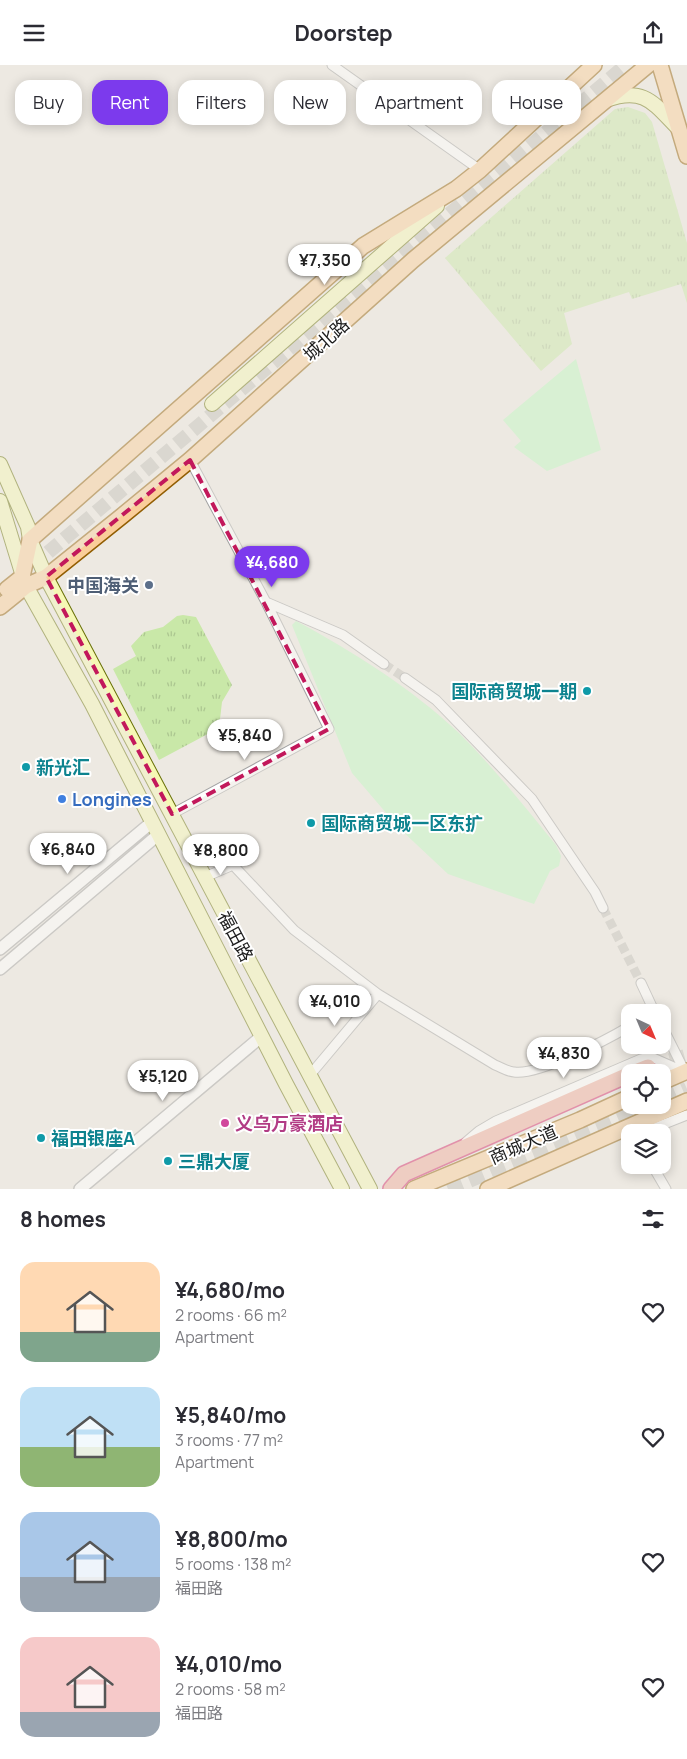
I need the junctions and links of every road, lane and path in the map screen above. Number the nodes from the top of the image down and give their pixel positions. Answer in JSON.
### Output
{"nodes":[{"id":1,"x":332,"y":65,"type":"edge"},
{"id":2,"x":594,"y":65,"type":"edge"},
{"id":3,"x":648,"y":65,"type":"edge"},
{"id":4,"x":660,"y":65,"type":"edge"},
{"id":5,"x":603,"y":101,"type":"junction"},
{"id":6,"x":679,"y":129,"type":"junction"},
{"id":7,"x":687,"y":156,"type":"edge"},
{"id":8,"x":480,"y":170,"type":"junction"},
{"id":9,"x":456,"y":189,"type":"junction"},
{"id":10,"x":212,"y":404,"type":"dead end"},
{"id":11,"x":190,"y":460,"type":"junction"},
{"id":12,"x":0,"y":464,"type":"edge"},
{"id":13,"x":0,"y":501,"type":"edge"},
{"id":14,"x":30,"y":540,"type":"junction"},
{"id":15,"x":46,"y":577,"type":"junction"},
{"id":16,"x":24,"y":581,"type":"junction"},
{"id":17,"x":0,"y":595,"type":"edge"},
{"id":18,"x":266,"y":602,"type":"junction"},
{"id":19,"x":0,"y":607,"type":"edge"},
{"id":20,"x":384,"y":664,"type":"tunnel mouth"},
{"id":21,"x":405,"y":678,"type":"tunnel mouth"},
{"id":22,"x":172,"y":814,"type":"junction"},
{"id":23,"x":156,"y":828,"type":"junction"},
{"id":24,"x":205,"y":877,"type":"junction"},
{"id":25,"x":602,"y":908,"type":"tunnel mouth"},
{"id":26,"x":0,"y":949,"type":"edge"},
{"id":27,"x":0,"y":969,"type":"edge"},
{"id":28,"x":641,"y":983,"type":"tunnel mouth"},
{"id":29,"x":378,"y":994,"type":"junction"},
{"id":30,"x":650,"y":1004,"type":"edge"},
{"id":31,"x":621,"y":1030,"type":"edge"},
{"id":32,"x":262,"y":1036,"type":"junction"},
{"id":33,"x":671,"y":1044,"type":"edge"},
{"id":34,"x":686,"y":1071,"type":"edge"},
{"id":35,"x":310,"y":1075,"type":"junction"},
{"id":36,"x":621,"y":1078,"type":"edge"},
{"id":37,"x":671,"y":1078,"type":"edge"},
{"id":38,"x":621,"y":1101,"type":"edge"},
{"id":39,"x":687,"y":1101,"type":"edge"},
{"id":40,"x":687,"y":1115,"type":"edge"},
{"id":41,"x":635,"y":1124,"type":"edge"},
{"id":42,"x":664,"y":1124,"type":"edge"},
{"id":43,"x":621,"y":1130,"type":"edge"},
{"id":44,"x":455,"y":1152,"type":"junction"},
{"id":45,"x":657,"y":1174,"type":"edge"},
{"id":46,"x":80,"y":1189,"type":"edge"},
{"id":47,"x":342,"y":1189,"type":"edge"},
{"id":48,"x":370,"y":1189,"type":"edge"},
{"id":49,"x":391,"y":1189,"type":"edge"},
{"id":50,"x":414,"y":1189,"type":"edge"},
{"id":51,"x":488,"y":1189,"type":"edge"},
{"id":52,"x":666,"y":1189,"type":"edge"}],
"edges":[{"from":1,"to":8,"type":"street"},
{"from":2,"to":8,"type":"main road"},
{"from":3,"to":5,"type":"main road","name":"城北路"},
{"from":4,"to":6,"type":"main road"},
{"from":5,"to":6,"type":"main road"},
{"from":5,"to":11,"type":"main road","name":"城北路"},
{"from":6,"to":7,"type":"main road"},
{"from":8,"to":9,"type":"main road"},
{"from":9,"to":10,"type":"main road"},
{"from":9,"to":14,"type":"main road"},
{"from":11,"to":15,"type":"main road","name":"城北路"},
{"from":11,"to":18,"type":"street"},
{"from":12,"to":14,"type":"main road","name":"福田路"},
{"from":13,"to":16,"type":"main road","name":"福田路"},
{"from":14,"to":15,"type":"main road","name":"福田路"},
{"from":14,"to":16,"type":"main road"},
{"from":15,"to":16,"type":"main road","name":"城北路"},
{"from":15,"to":22,"type":"main road","name":"福田路"},
{"from":16,"to":17,"type":"main road","name":"城北路"},
{"from":16,"to":19,"type":"main road","name":"城北路"},
{"from":16,"to":23,"type":"main road","name":"福田路"},
{"from":18,"to":20,"type":"street"},
{"from":18,"to":22,"type":"street"},
{"from":21,"to":25,"type":"street"},
{"from":22,"to":24,"type":"main road","name":"福田路"},
{"from":23,"to":26,"type":"street"},
{"from":23,"to":27,"type":"street"},
{"from":23,"to":32,"type":"main road","name":"福田路"},
{"from":24,"to":29,"type":"street"},
{"from":24,"to":35,"type":"main road","name":"福田路"},
{"from":28,"to":30,"type":"street"},
{"from":29,"to":31,"type":"street"},
{"from":29,"to":35,"type":"street"},
{"from":32,"to":46,"type":"street"},
{"from":32,"to":47,"type":"main road","name":"福田路"},
{"from":33,"to":34,"type":"street"},
{"from":34,"to":37,"type":"main road"},
{"from":34,"to":44,"type":"street"},
{"from":35,"to":48,"type":"main road","name":"福田路"},
{"from":36,"to":44,"type":"highway"},
{"from":38,"to":50,"type":"main road","name":"商城大道"},
{"from":39,"to":41,"type":"main road","name":"商城大道"},
{"from":40,"to":42,"type":"street"},
{"from":43,"to":51,"type":"main road","name":"商城大道"},
{"from":44,"to":49,"type":"highway"},
{"from":45,"to":52,"type":"street"}]}
